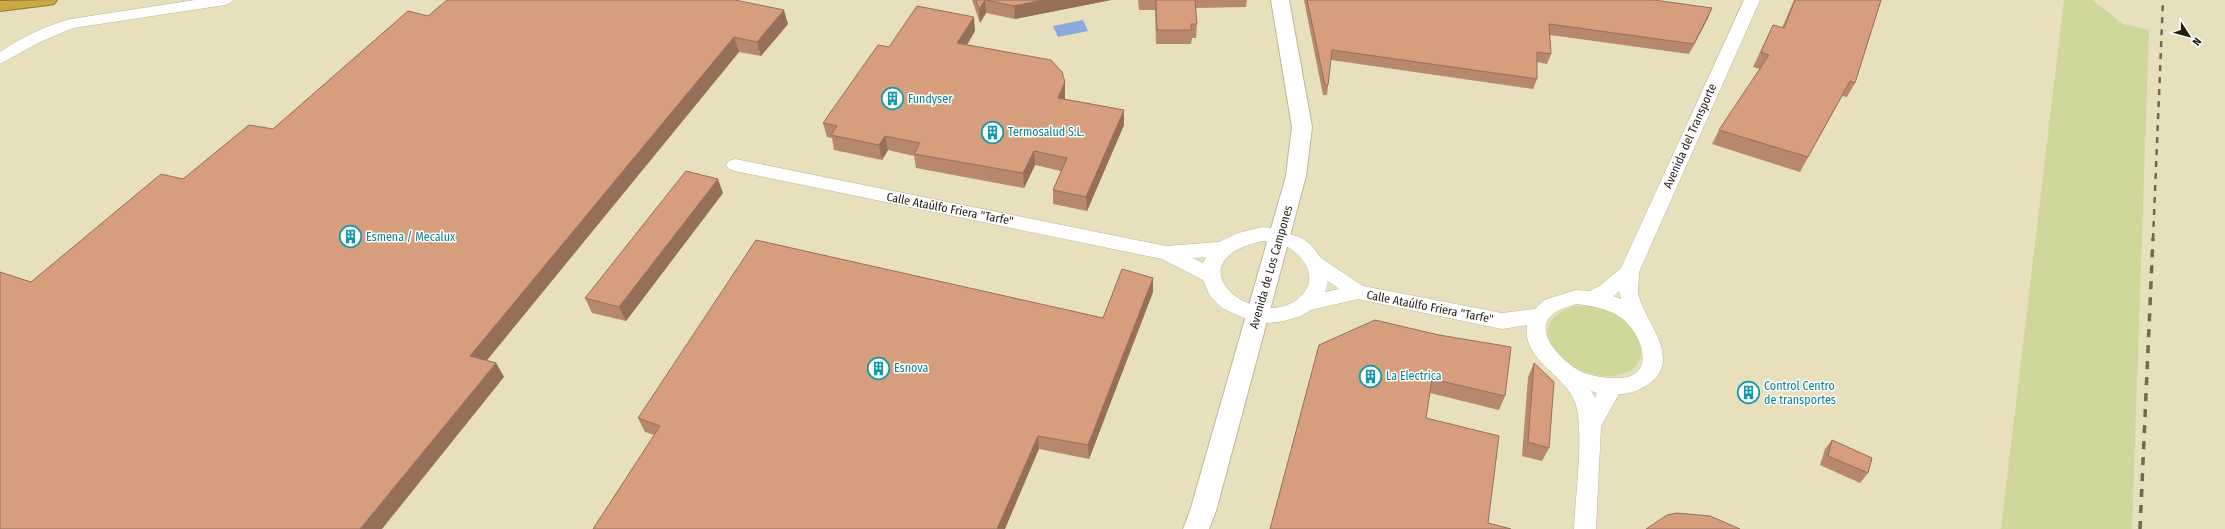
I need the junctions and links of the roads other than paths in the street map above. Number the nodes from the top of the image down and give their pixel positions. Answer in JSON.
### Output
{"nodes":[{"id":1,"x":48,"y":0,"type":"edge"},
{"id":2,"x":225,"y":0,"type":"edge"},
{"id":3,"x":1280,"y":0,"type":"edge"},
{"id":4,"x":1752,"y":0,"type":"edge"},
{"id":5,"x":0,"y":6,"type":"edge"},
{"id":6,"x":0,"y":59,"type":"edge"},
{"id":7,"x":735,"y":165,"type":"dead end"},
{"id":8,"x":1279,"y":236,"type":"junction"},
{"id":9,"x":1220,"y":249,"type":"junction"},
{"id":10,"x":1166,"y":253,"type":"junction"},
{"id":11,"x":1316,"y":263,"type":"junction"},
{"id":12,"x":1629,"y":272,"type":"junction"},
{"id":13,"x":1210,"y":275,"type":"junction"},
{"id":14,"x":1358,"y":292,"type":"junction"},
{"id":15,"x":1594,"y":298,"type":"junction"},
{"id":16,"x":1308,"y":303,"type":"junction"},
{"id":17,"x":1257,"y":315,"type":"junction"},
{"id":18,"x":1540,"y":316,"type":"junction"},
{"id":19,"x":1502,"y":321,"type":"junction"},
{"id":20,"x":1642,"y":325,"type":"junction"},
{"id":21,"x":1539,"y":345,"type":"junction"},
{"id":22,"x":1570,"y":376,"type":"junction"},
{"id":23,"x":1612,"y":387,"type":"junction"},
{"id":24,"x":1590,"y":425,"type":"junction"},
{"id":25,"x":1196,"y":529,"type":"edge"},
{"id":26,"x":1585,"y":529,"type":"edge"}],
"edges":[{"from":1,"to":5,"type":"highway"},
{"from":2,"to":6,"type":"street"},
{"from":3,"to":8,"type":"street","name":"Avenida de Los Campones"},
{"from":4,"to":12,"type":"street","name":"Avenida del Transporte"},
{"from":7,"to":10,"type":"street","name":"Calle Ataúlfo Friera \"Tarfe\""},
{"from":8,"to":9,"type":"street"},
{"from":8,"to":11,"type":"street","name":"Calle Ataúlfo Friera \"Tarfe\""},
{"from":8,"to":17,"type":"street","name":"Avenida de Los Campones"},
{"from":9,"to":10,"type":"street","name":"Calle Ataúlfo Friera \"Tarfe\""},
{"from":9,"to":13,"type":"street"},
{"from":10,"to":13,"type":"street","name":"Calle Ataúlfo Friera \"Tarfe\""},
{"from":11,"to":14,"type":"street","name":"Calle Ataúlfo Friera \"Tarfe\""},
{"from":11,"to":16,"type":"street"},
{"from":12,"to":15,"type":"street"},
{"from":12,"to":20,"type":"street"},
{"from":13,"to":17,"type":"street","name":"Calle Ataúlfo Friera \"Tarfe\""},
{"from":14,"to":16,"type":"street","name":"Calle Ataúlfo Friera \"Tarfe\""},
{"from":14,"to":19,"type":"street","name":"Calle Ataúlfo Friera \"Tarfe\""},
{"from":15,"to":18,"type":"street"},
{"from":15,"to":20,"type":"street"},
{"from":16,"to":17,"type":"street","name":"Calle Ataúlfo Friera \"Tarfe\""},
{"from":17,"to":25,"type":"street","name":"Avenida de Los Campones"},
{"from":18,"to":19,"type":"street","name":"Calle Ataúlfo Friera \"Tarfe\""},
{"from":18,"to":21,"type":"street"},
{"from":19,"to":21,"type":"street","name":"Calle Ataúlfo Friera \"Tarfe\""},
{"from":20,"to":23,"type":"street"},
{"from":21,"to":22,"type":"street"},
{"from":22,"to":23,"type":"street"},
{"from":22,"to":24,"type":"street"},
{"from":23,"to":24,"type":"street"},
{"from":24,"to":26,"type":"street"}]}
